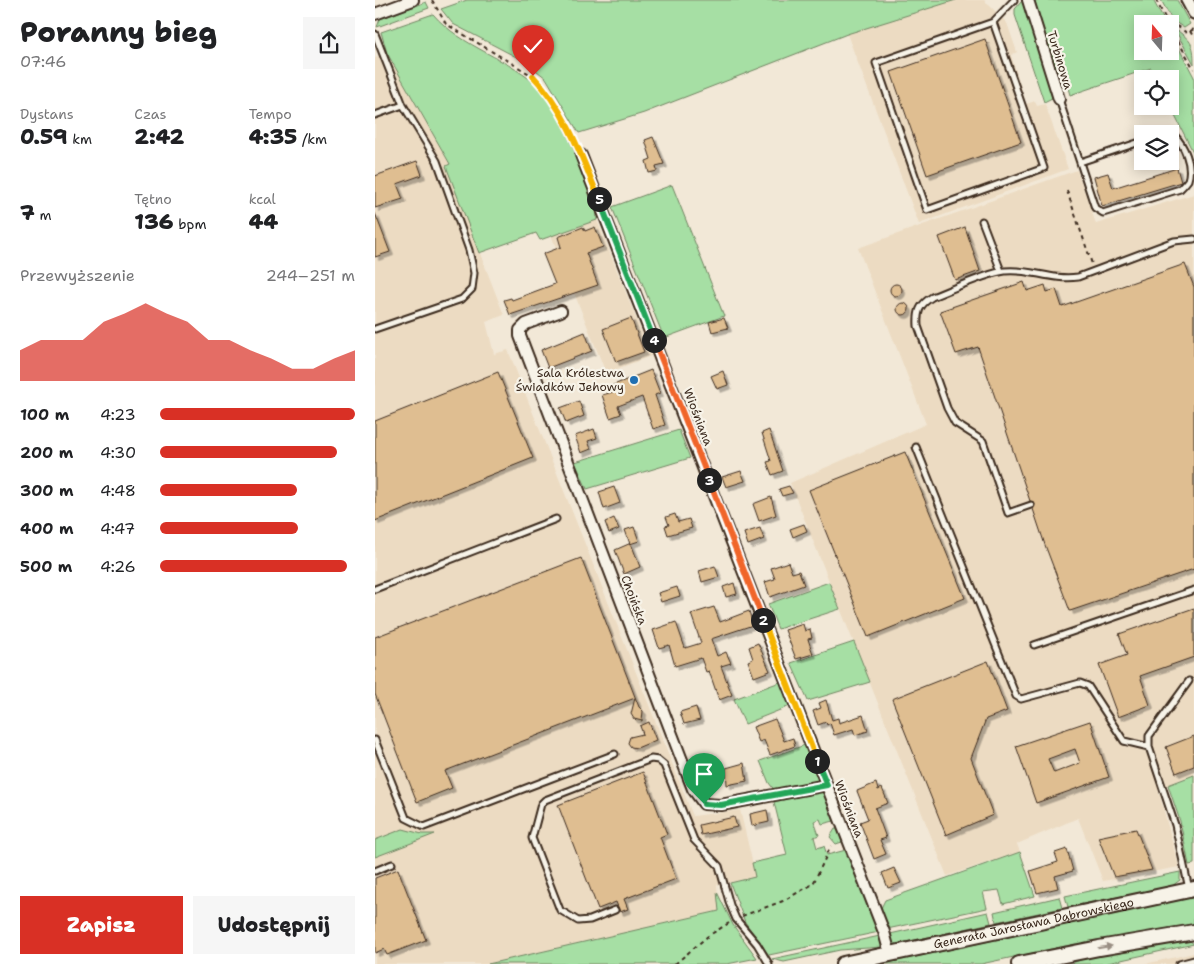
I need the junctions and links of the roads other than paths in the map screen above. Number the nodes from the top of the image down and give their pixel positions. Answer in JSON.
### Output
{"nodes":[{"id":1,"x":413,"y":0,"type":"edge"},
{"id":2,"x":1014,"y":0,"type":"edge"},
{"id":3,"x":1028,"y":0,"type":"edge"},
{"id":4,"x":1187,"y":0,"type":"edge"},
{"id":5,"x":1194,"y":13,"type":"edge"},
{"id":6,"x":375,"y":14,"type":"edge"},
{"id":7,"x":993,"y":22,"type":"junction"},
{"id":8,"x":375,"y":34,"type":"edge"},
{"id":9,"x":1059,"y":99,"type":"joint"},
{"id":10,"x":403,"y":105,"type":"junction"},
{"id":11,"x":375,"y":115,"type":"edge"},
{"id":12,"x":1179,"y":140,"type":"edge"},
{"id":13,"x":1134,"y":144,"type":"edge"},
{"id":14,"x":581,"y":155,"type":"road end"},
{"id":15,"x":1080,"y":162,"type":"junction"},
{"id":16,"x":982,"y":221,"type":"dead end"},
{"id":17,"x":1194,"y":238,"type":"edge"},
{"id":18,"x":1001,"y":271,"type":"junction"},
{"id":19,"x":561,"y":311,"type":"dead end"},
{"id":20,"x":375,"y":330,"type":"edge"},
{"id":21,"x":916,"y":447,"type":"dead end"},
{"id":22,"x":1031,"y":504,"type":"dead end"},
{"id":23,"x":556,"y":519,"type":"dead end"},
{"id":24,"x":375,"y":589,"type":"edge"},
{"id":25,"x":1194,"y":590,"type":"edge"},
{"id":26,"x":1034,"y":645,"type":"dead end"},
{"id":27,"x":1189,"y":681,"type":"dead end"},
{"id":28,"x":375,"y":740,"type":"edge"},
{"id":29,"x":1149,"y":747,"type":"junction"},
{"id":30,"x":615,"y":754,"type":"dead end"},
{"id":31,"x":827,"y":785,"type":"junction"},
{"id":32,"x":393,"y":864,"type":"dead end"},
{"id":33,"x":375,"y":871,"type":"edge"},
{"id":34,"x":1191,"y":889,"type":"edge"},
{"id":35,"x":615,"y":910,"type":"dead end"},
{"id":36,"x":1194,"y":932,"type":"edge"},
{"id":37,"x":889,"y":954,"type":"junction"},
{"id":38,"x":1057,"y":960,"type":"edge"},
{"id":39,"x":1194,"y":960,"type":"edge"},
{"id":40,"x":769,"y":964,"type":"edge"},
{"id":41,"x":843,"y":964,"type":"edge"},
{"id":42,"x":1022,"y":964,"type":"edge"},
{"id":43,"x":1179,"y":964,"type":"edge"}],
"edges":[{"from":1,"to":6,"type":"street"},
{"from":2,"to":7,"type":"lane"},
{"from":3,"to":9,"type":"street","name":"Turbinowa"},
{"from":4,"to":5,"type":"street"},
{"from":7,"to":7,"type":"lane"},
{"from":8,"to":10,"type":"lane"},
{"from":9,"to":15,"type":"lane"},
{"from":10,"to":11,"type":"lane"},
{"from":10,"to":20,"type":"lane"},
{"from":12,"to":15,"type":"lane"},
{"from":13,"to":15,"type":"lane"},
{"from":14,"to":31,"type":"street","name":"Wiośniana"},
{"from":16,"to":18,"type":"lane"},
{"from":17,"to":18,"type":"lane"},
{"from":18,"to":22,"type":"lane"},
{"from":19,"to":31,"type":"street","name":"Choińska"},
{"from":21,"to":29,"type":"lane"},
{"from":23,"to":24,"type":"lane"},
{"from":25,"to":26,"type":"lane"},
{"from":27,"to":29,"type":"lane"},
{"from":28,"to":30,"type":"lane"},
{"from":29,"to":34,"type":"lane"},
{"from":31,"to":37,"type":"street","name":"Wiośniana"},
{"from":32,"to":33,"type":"lane"},
{"from":34,"to":37,"type":"main road","name":"Generała Jarosława Dąbrowskiego"},
{"from":35,"to":40,"type":"lane"},
{"from":38,"to":36,"type":"main road","one_way":true},
{"from":37,"to":41,"type":"main road","name":"Generała Jarosława Dąbrowskiego"},
{"from":38,"to":42,"type":"main road"},
{"from":39,"to":43,"type":"lane"}]}
